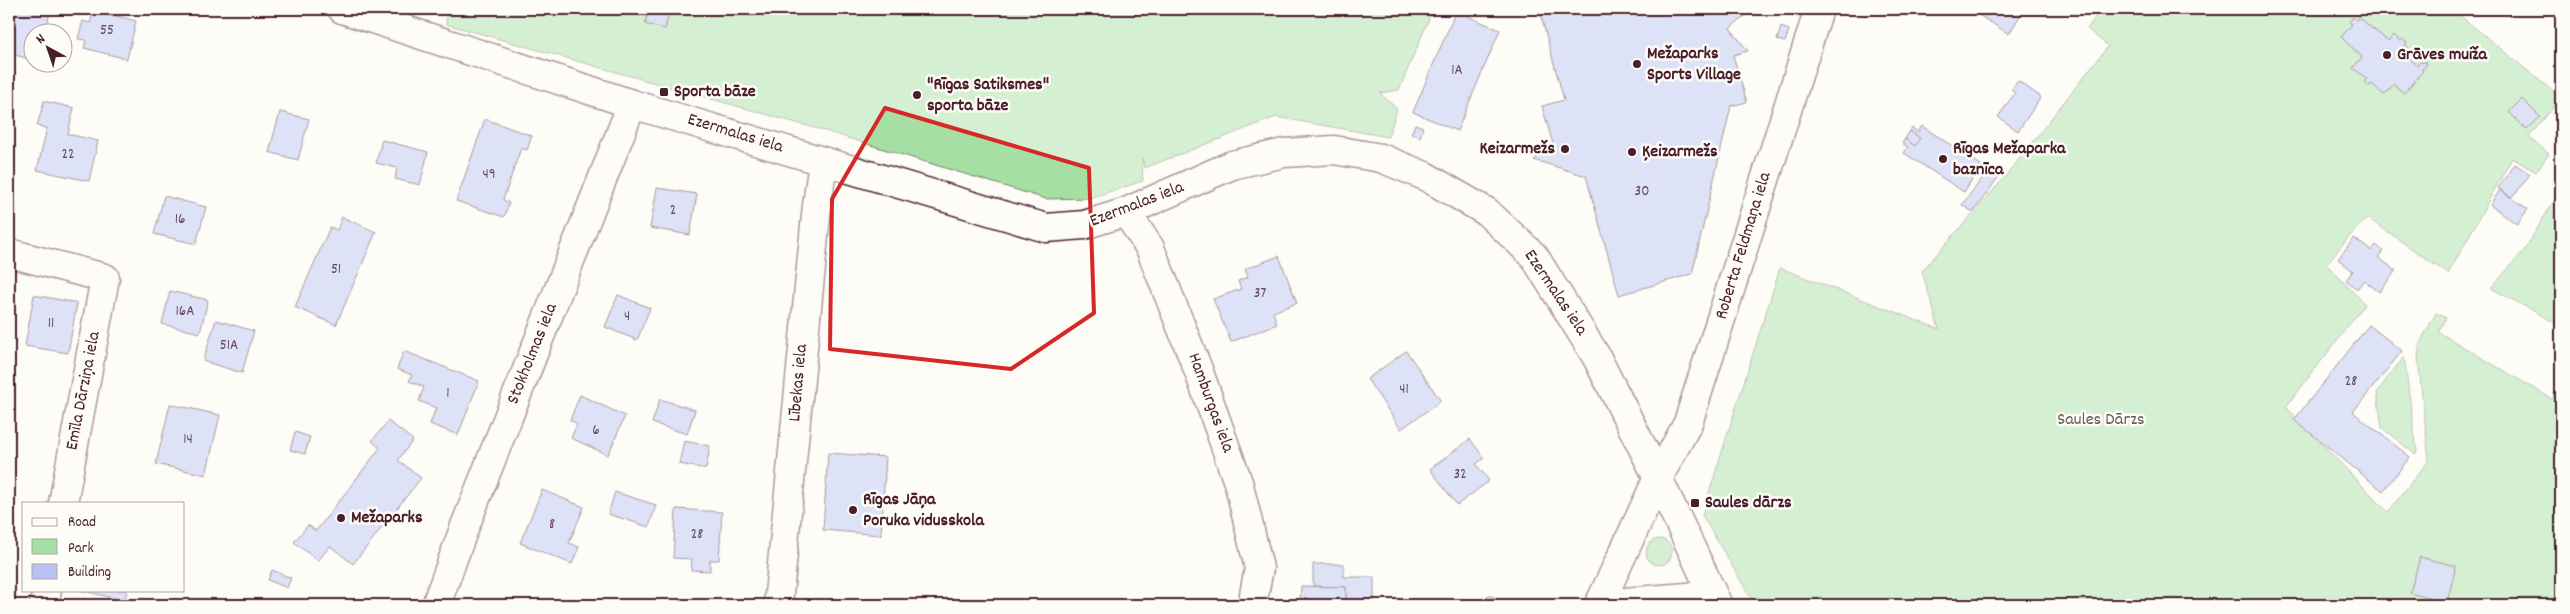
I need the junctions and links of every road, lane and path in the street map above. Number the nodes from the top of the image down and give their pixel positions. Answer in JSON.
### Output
{"nodes":[{"id":1,"x":342,"y":9,"type":"edge"},
{"id":2,"x":1818,"y":9,"type":"edge"},
{"id":3,"x":632,"y":104,"type":"junction"},
{"id":4,"x":823,"y":161,"type":"junction"},
{"id":5,"x":1126,"y":212,"type":"junction"},
{"id":6,"x":9,"y":253,"type":"edge"},
{"id":7,"x":1658,"y":478,"type":"junction"},
{"id":8,"x":63,"y":502,"type":"edge"},
{"id":9,"x":47,"y":592,"type":"edge"},
{"id":10,"x":1715,"y":600,"type":"edge"},
{"id":11,"x":44,"y":605,"type":"edge"},
{"id":12,"x":436,"y":605,"type":"edge"},
{"id":13,"x":778,"y":605,"type":"edge"},
{"id":14,"x":1252,"y":605,"type":"edge"},
{"id":15,"x":1599,"y":605,"type":"edge"}],
"edges":[{"from":1,"to":3,"type":"street","name":"Ezermalas iela"},
{"from":2,"to":7,"type":"street","name":"Roberta Feldmaņa iela"},
{"from":3,"to":4,"type":"street","name":"Ezermalas iela"},
{"from":3,"to":12,"type":"street","name":"Stokholmas iela"},
{"from":4,"to":5,"type":"street","name":"Ezermalas iela"},
{"from":4,"to":13,"type":"street","name":"Lībekas iela"},
{"from":5,"to":7,"type":"street","name":"Ezermalas iela"},
{"from":5,"to":14,"type":"street","name":"Hamburgas iela"},
{"from":6,"to":8,"type":"street","name":"Emīla Dārziņa iela"},
{"from":7,"to":10,"type":"street","name":"Ezermalas iela"},
{"from":7,"to":15,"type":"street","name":"Roberta Feldmaņa iela"},
{"from":9,"to":11,"type":"street"},
{"from":10,"to":15,"type":"street"}]}
